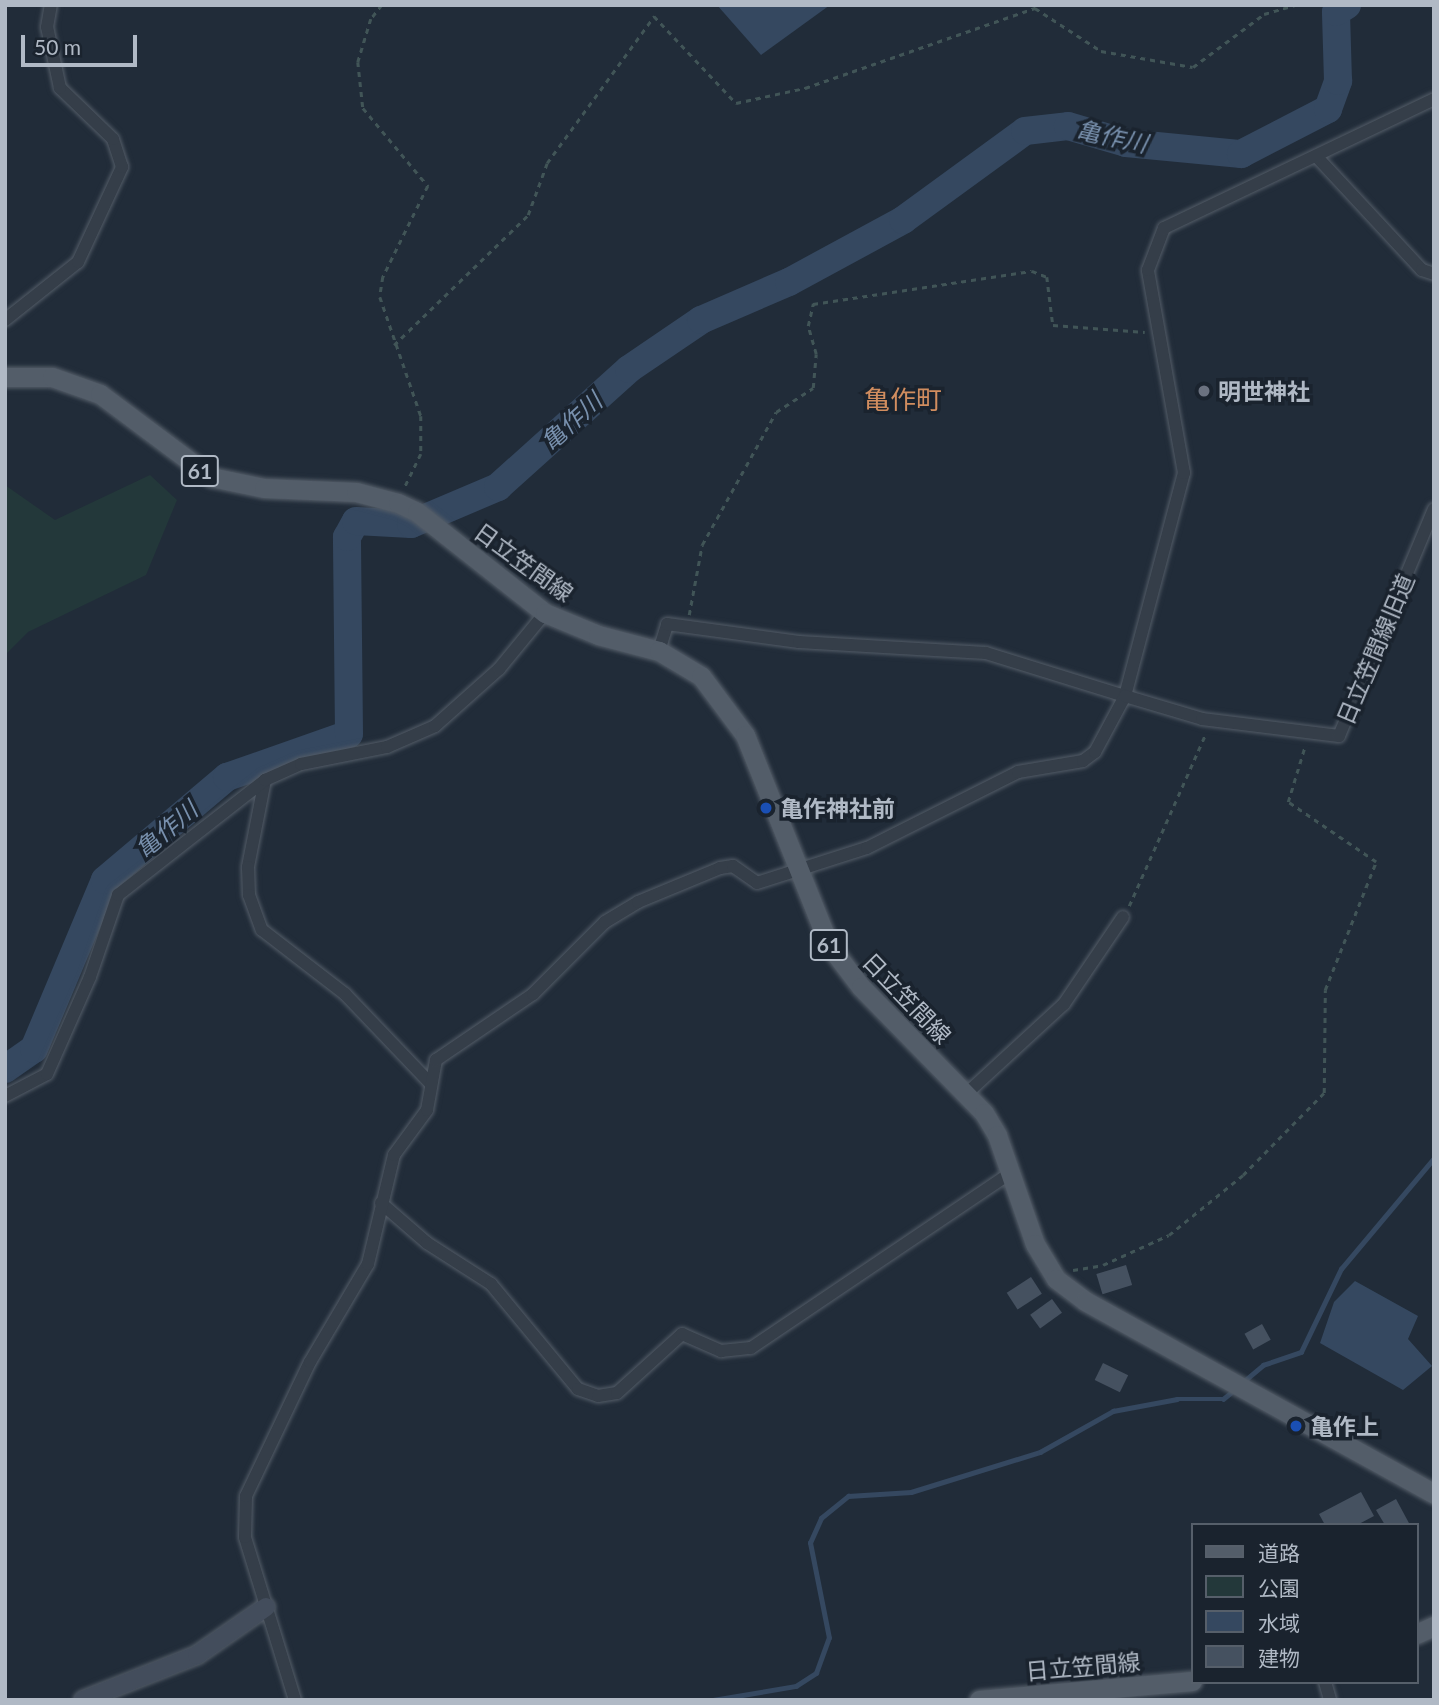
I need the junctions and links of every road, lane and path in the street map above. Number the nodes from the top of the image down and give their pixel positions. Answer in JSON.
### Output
{"nodes":[{"id":1,"x":51,"y":5,"type":"edge"},
{"id":2,"x":382,"y":5,"type":"edge"},
{"id":3,"x":1296,"y":5,"type":"edge"},
{"id":4,"x":1434,"y":99,"type":"edge"},
{"id":5,"x":1317,"y":157,"type":"junction"},
{"id":6,"x":1434,"y":274,"type":"edge"},
{"id":7,"x":5,"y":320,"type":"edge"},
{"id":8,"x":1159,"y":332,"type":"junction"},
{"id":9,"x":394,"y":345,"type":"junction"},
{"id":10,"x":5,"y":377,"type":"edge"},
{"id":11,"x":398,"y":503,"type":"junction"},
{"id":12,"x":1434,"y":509,"type":"edge"},
{"id":13,"x":545,"y":613,"type":"junction"},
{"id":14,"x":686,"y":626,"type":"junction"},
{"id":15,"x":659,"y":651,"type":"junction"},
{"id":16,"x":1125,"y":696,"type":"junction"},
{"id":17,"x":1211,"y":720,"type":"junction"},
{"id":18,"x":1308,"y":734,"type":"junction"},
{"id":19,"x":265,"y":780,"type":"junction"},
{"id":20,"x":798,"y":867,"type":"junction"},
{"id":21,"x":1123,"y":917,"type":"joint"},
{"id":22,"x":429,"y":1082,"type":"junction"},
{"id":23,"x":966,"y":1094,"type":"junction"},
{"id":24,"x":5,"y":1096,"type":"edge"},
{"id":25,"x":1010,"y":1173,"type":"junction"},
{"id":26,"x":381,"y":1202,"type":"junction"},
{"id":27,"x":1045,"y":1265,"type":"junction"},
{"id":28,"x":1434,"y":1494,"type":"edge"},
{"id":29,"x":266,"y":1607,"type":"junction"},
{"id":30,"x":1434,"y":1626,"type":"edge"},
{"id":31,"x":1418,"y":1633,"type":"edge"},
{"id":32,"x":1190,"y":1681,"type":"edge"},
{"id":33,"x":1030,"y":1698,"type":"edge"},
{"id":34,"x":83,"y":1700,"type":"edge"},
{"id":35,"x":295,"y":1700,"type":"edge"},
{"id":36,"x":979,"y":1700,"type":"edge"}],
"edges":[{"from":1,"to":7,"type":"street"},
{"from":2,"to":9,"type":"path"},
{"from":3,"to":9,"type":"path"},
{"from":4,"to":5,"type":"street"},
{"from":5,"to":6,"type":"street"},
{"from":5,"to":8,"type":"street"},
{"from":8,"to":14,"type":"path"},
{"from":8,"to":16,"type":"street"},
{"from":9,"to":11,"type":"path"},
{"from":10,"to":11,"type":"main road","name":"日立笠間線","number":"61"},
{"from":11,"to":13,"type":"main road","name":"日立笠間線","number":"61"},
{"from":12,"to":18,"type":"street","name":"日立笠間線旧道"},
{"from":13,"to":15,"type":"main road","name":"日立笠間線","number":"61"},
{"from":13,"to":19,"type":"street"},
{"from":14,"to":15,"type":"street"},
{"from":14,"to":16,"type":"street","name":"日立笠間線旧道"},
{"from":15,"to":20,"type":"main road","name":"日立笠間線","number":"61"},
{"from":16,"to":17,"type":"street","name":"日立笠間線旧道"},
{"from":16,"to":20,"type":"street"},
{"from":17,"to":18,"type":"street","name":"日立笠間線旧道"},
{"from":17,"to":21,"type":"path"},
{"from":18,"to":27,"type":"path"},
{"from":19,"to":22,"type":"street"},
{"from":19,"to":24,"type":"street"},
{"from":20,"to":22,"type":"street"},
{"from":20,"to":23,"type":"main road","name":"日立笠間線","number":"61"},
{"from":21,"to":23,"type":"street"},
{"from":22,"to":26,"type":"street"},
{"from":23,"to":25,"type":"main road","name":"日立笠間線","number":"61"},
{"from":25,"to":26,"type":"street"},
{"from":25,"to":27,"type":"main road","name":"日立笠間線","number":"61"},
{"from":26,"to":29,"type":"street"},
{"from":27,"to":28,"type":"main road","name":"日立笠間線","number":"61"},
{"from":29,"to":34,"type":"street"},
{"from":29,"to":35,"type":"street"},
{"from":30,"to":31,"type":"main road"},
{"from":32,"to":33,"type":"main road","name":"日立笠間線"},
{"from":33,"to":36,"type":"main road","name":"日立笠間線"}]}
